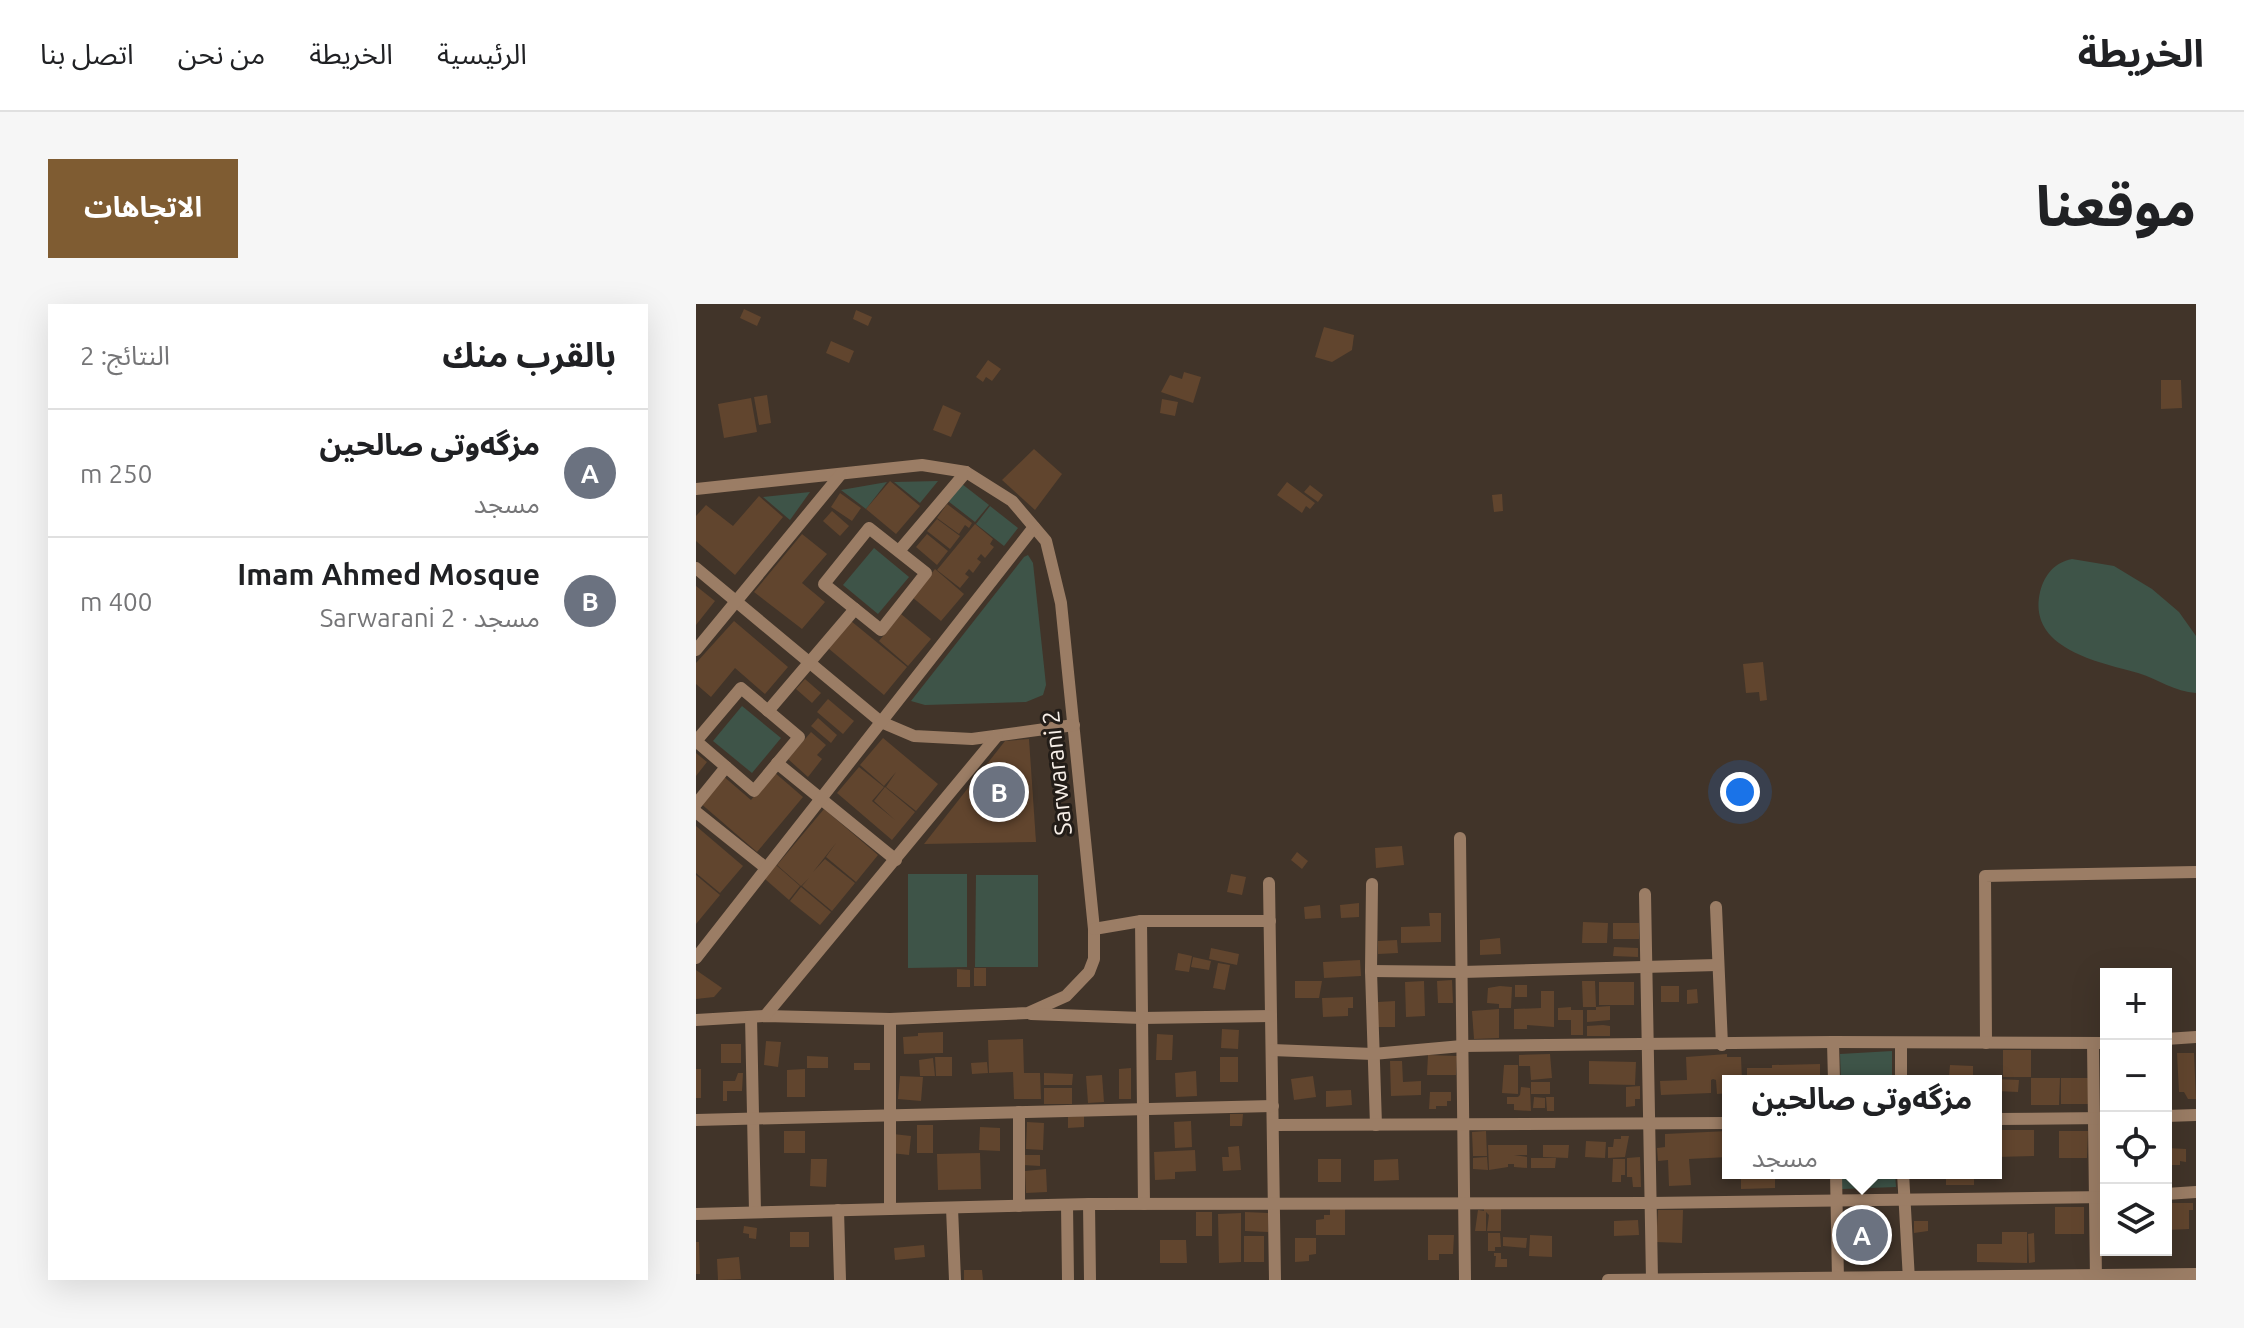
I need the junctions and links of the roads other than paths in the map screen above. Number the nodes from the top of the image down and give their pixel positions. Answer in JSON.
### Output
{"nodes":[{"id":1,"x":966,"y":472,"type":"junction"},
{"id":2,"x":841,"y":474,"type":"junction"},
{"id":3,"x":696,"y":489,"type":"edge"},
{"id":4,"x":1034,"y":527,"type":"junction"},
{"id":5,"x":899,"y":551,"type":"junction"},
{"id":6,"x":696,"y":568,"type":"edge"},
{"id":7,"x":736,"y":601,"type":"junction"},
{"id":8,"x":855,"y":609,"type":"junction"},
{"id":9,"x":696,"y":650,"type":"edge"},
{"id":10,"x":810,"y":663,"type":"junction"},
{"id":11,"x":768,"y":711,"type":"junction"},
{"id":12,"x":881,"y":722,"type":"junction"},
{"id":13,"x":1074,"y":725,"type":"junction"},
{"id":14,"x":997,"y":736,"type":"junction"},
{"id":15,"x":777,"y":763,"type":"junction"},
{"id":16,"x":726,"y":767,"type":"junction"},
{"id":17,"x":821,"y":799,"type":"junction"},
{"id":18,"x":696,"y":804,"type":"edge"},
{"id":19,"x":696,"y":812,"type":"edge"},
{"id":20,"x":1460,"y":838,"type":"dead end"},
{"id":21,"x":896,"y":860,"type":"junction"},
{"id":22,"x":766,"y":868,"type":"junction"},
{"id":23,"x":2196,"y":872,"type":"edge"},
{"id":24,"x":1269,"y":883,"type":"dead end"},
{"id":25,"x":1372,"y":884,"type":"dead end"},
{"id":26,"x":1645,"y":894,"type":"dead end"},
{"id":27,"x":1716,"y":907,"type":"dead end"},
{"id":28,"x":1141,"y":921,"type":"junction"},
{"id":29,"x":1270,"y":921,"type":"junction"},
{"id":30,"x":1094,"y":929,"type":"junction"},
{"id":31,"x":696,"y":958,"type":"edge"},
{"id":32,"x":1717,"y":965,"type":"junction"},
{"id":33,"x":1647,"y":967,"type":"junction"},
{"id":34,"x":1371,"y":971,"type":"junction"},
{"id":35,"x":1462,"y":972,"type":"junction"},
{"id":36,"x":1028,"y":1013,"type":"junction"},
{"id":37,"x":758,"y":1016,"type":"junction"},
{"id":38,"x":1271,"y":1016,"type":"junction"},
{"id":39,"x":1142,"y":1018,"type":"junction"},
{"id":40,"x":890,"y":1019,"type":"junction"},
{"id":41,"x":696,"y":1020,"type":"edge"},
{"id":42,"x":2196,"y":1037,"type":"edge"},
{"id":43,"x":2172,"y":1039,"type":"edge"},
{"id":44,"x":1833,"y":1042,"type":"junction"},
{"id":45,"x":1901,"y":1043,"type":"junction"},
{"id":46,"x":1986,"y":1043,"type":"junction"},
{"id":47,"x":2100,"y":1043,"type":"edge"},
{"id":48,"x":1722,"y":1045,"type":"junction"},
{"id":49,"x":1462,"y":1046,"type":"junction"},
{"id":50,"x":1648,"y":1046,"type":"junction"},
{"id":51,"x":1272,"y":1050,"type":"junction"},
{"id":52,"x":1373,"y":1054,"type":"junction"},
{"id":53,"x":1834,"y":1075,"type":"edge"},
{"id":54,"x":1901,"y":1075,"type":"edge"},
{"id":55,"x":1273,"y":1106,"type":"junction"},
{"id":56,"x":1143,"y":1109,"type":"junction"},
{"id":57,"x":1019,"y":1112,"type":"junction"},
{"id":58,"x":888,"y":1115,"type":"junction"},
{"id":59,"x":2196,"y":1115,"type":"edge"},
{"id":60,"x":2172,"y":1116,"type":"edge"},
{"id":61,"x":753,"y":1119,"type":"junction"},
{"id":62,"x":2002,"y":1119,"type":"edge"},
{"id":63,"x":2100,"y":1119,"type":"edge"},
{"id":64,"x":696,"y":1120,"type":"edge"},
{"id":65,"x":1722,"y":1123,"type":"edge"},
{"id":66,"x":1649,"y":1124,"type":"junction"},
{"id":67,"x":1273,"y":1125,"type":"junction"},
{"id":68,"x":1376,"y":1125,"type":"junction"},
{"id":69,"x":1463,"y":1126,"type":"junction"},
{"id":70,"x":1836,"y":1179,"type":"edge"},
{"id":71,"x":1903,"y":1179,"type":"edge"},
{"id":72,"x":2196,"y":1192,"type":"edge"},
{"id":73,"x":2172,"y":1194,"type":"edge"},
{"id":74,"x":2100,"y":1197,"type":"edge"},
{"id":75,"x":1837,"y":1201,"type":"junction"},
{"id":76,"x":1904,"y":1201,"type":"junction"},
{"id":77,"x":1274,"y":1202,"type":"junction"},
{"id":78,"x":1464,"y":1202,"type":"junction"},
{"id":79,"x":1651,"y":1203,"type":"junction"},
{"id":80,"x":1089,"y":1204,"type":"junction"},
{"id":81,"x":1144,"y":1204,"type":"junction"},
{"id":82,"x":1067,"y":1205,"type":"junction"},
{"id":83,"x":1019,"y":1206,"type":"junction"},
{"id":84,"x":952,"y":1208,"type":"junction"},
{"id":85,"x":890,"y":1209,"type":"junction"},
{"id":86,"x":838,"y":1210,"type":"junction"},
{"id":87,"x":755,"y":1212,"type":"junction"},
{"id":88,"x":696,"y":1214,"type":"edge"},
{"id":89,"x":2196,"y":1274,"type":"edge"},
{"id":90,"x":1909,"y":1278,"type":"edge"},
{"id":91,"x":2096,"y":1278,"type":"edge"},
{"id":92,"x":1838,"y":1279,"type":"edge"},
{"id":93,"x":840,"y":1280,"type":"edge"},
{"id":94,"x":955,"y":1280,"type":"edge"},
{"id":95,"x":1068,"y":1280,"type":"edge"},
{"id":96,"x":1090,"y":1280,"type":"edge"},
{"id":97,"x":1275,"y":1280,"type":"edge"},
{"id":98,"x":1465,"y":1280,"type":"edge"},
{"id":99,"x":1608,"y":1280,"type":"edge"},
{"id":100,"x":1652,"y":1280,"type":"edge"}],
"edges":[{"from":1,"to":2,"type":"street","name":"Sarwarani 2"},
{"from":1,"to":4,"type":"street","name":"Sarwarani 2"},
{"from":1,"to":5,"type":"street"},
{"from":2,"to":3,"type":"street","name":"Sarwarani 2"},
{"from":2,"to":7,"type":"street"},
{"from":4,"to":12,"type":"street"},
{"from":4,"to":13,"type":"street","name":"Sarwarani 2"},
{"from":5,"to":8,"type":"street"},
{"from":5,"to":8,"type":"street"},
{"from":6,"to":7,"type":"street"},
{"from":7,"to":9,"type":"street"},
{"from":7,"to":10,"type":"street"},
{"from":8,"to":10,"type":"street"},
{"from":10,"to":11,"type":"street"},
{"from":10,"to":12,"type":"street"},
{"from":11,"to":15,"type":"street"},
{"from":11,"to":16,"type":"street"},
{"from":12,"to":14,"type":"street"},
{"from":12,"to":17,"type":"street"},
{"from":13,"to":14,"type":"street"},
{"from":13,"to":30,"type":"street","name":"Sarwarani 2"},
{"from":14,"to":21,"type":"street"},
{"from":15,"to":16,"type":"street"},
{"from":15,"to":17,"type":"street"},
{"from":16,"to":18,"type":"street"},
{"from":17,"to":21,"type":"street"},
{"from":17,"to":22,"type":"street"},
{"from":19,"to":22,"type":"street"},
{"from":20,"to":35,"type":"street"},
{"from":21,"to":37,"type":"street"},
{"from":22,"to":31,"type":"street"},
{"from":23,"to":46,"type":"street"},
{"from":24,"to":29,"type":"street"},
{"from":25,"to":34,"type":"street"},
{"from":26,"to":33,"type":"street"},
{"from":27,"to":32,"type":"street"},
{"from":28,"to":29,"type":"street"},
{"from":28,"to":30,"type":"street"},
{"from":28,"to":39,"type":"street"},
{"from":29,"to":38,"type":"street"},
{"from":30,"to":36,"type":"street","name":"Sarwarani 2"},
{"from":32,"to":33,"type":"street"},
{"from":32,"to":48,"type":"street"},
{"from":33,"to":35,"type":"street"},
{"from":33,"to":50,"type":"street"},
{"from":34,"to":35,"type":"street"},
{"from":34,"to":52,"type":"street"},
{"from":35,"to":49,"type":"street"},
{"from":36,"to":39,"type":"street"},
{"from":36,"to":40,"type":"street","name":"Sarwarani 2"},
{"from":37,"to":40,"type":"street","name":"Sarwarani 2"},
{"from":37,"to":41,"type":"street","name":"Sarwarani 2"},
{"from":37,"to":61,"type":"street"},
{"from":38,"to":39,"type":"street"},
{"from":38,"to":51,"type":"street"},
{"from":39,"to":56,"type":"street"},
{"from":40,"to":58,"type":"street"},
{"from":42,"to":43,"type":"street"},
{"from":44,"to":45,"type":"street"},
{"from":44,"to":48,"type":"street"},
{"from":44,"to":53,"type":"street"},
{"from":45,"to":46,"type":"street"},
{"from":45,"to":54,"type":"street"},
{"from":46,"to":47,"type":"street"},
{"from":48,"to":50,"type":"street"},
{"from":49,"to":50,"type":"street"},
{"from":49,"to":52,"type":"street"},
{"from":49,"to":69,"type":"street"},
{"from":50,"to":66,"type":"street"},
{"from":51,"to":52,"type":"street"},
{"from":51,"to":55,"type":"street"},
{"from":52,"to":68,"type":"street"},
{"from":55,"to":56,"type":"street"},
{"from":55,"to":67,"type":"street"},
{"from":56,"to":57,"type":"street"},
{"from":56,"to":81,"type":"street"},
{"from":57,"to":58,"type":"street"},
{"from":57,"to":83,"type":"street"},
{"from":58,"to":61,"type":"street"},
{"from":58,"to":85,"type":"street"},
{"from":59,"to":60,"type":"street"},
{"from":61,"to":64,"type":"street"},
{"from":61,"to":87,"type":"street"},
{"from":62,"to":63,"type":"street"},
{"from":65,"to":66,"type":"street"},
{"from":66,"to":69,"type":"street"},
{"from":66,"to":79,"type":"street"},
{"from":67,"to":68,"type":"street"},
{"from":67,"to":77,"type":"street"},
{"from":68,"to":69,"type":"street"},
{"from":69,"to":78,"type":"street"},
{"from":70,"to":75,"type":"street"},
{"from":71,"to":76,"type":"street"},
{"from":72,"to":73,"type":"street"},
{"from":74,"to":76,"type":"street"},
{"from":74,"to":91,"type":"street"},
{"from":75,"to":76,"type":"street"},
{"from":75,"to":79,"type":"street"},
{"from":75,"to":92,"type":"street"},
{"from":76,"to":90,"type":"street"},
{"from":77,"to":78,"type":"street"},
{"from":77,"to":81,"type":"street"},
{"from":77,"to":97,"type":"street"},
{"from":78,"to":79,"type":"street"},
{"from":78,"to":98,"type":"street"},
{"from":79,"to":100,"type":"street"},
{"from":80,"to":81,"type":"street"},
{"from":80,"to":82,"type":"street"},
{"from":80,"to":96,"type":"street"},
{"from":82,"to":83,"type":"street"},
{"from":82,"to":95,"type":"street"},
{"from":83,"to":84,"type":"street"},
{"from":84,"to":85,"type":"street"},
{"from":84,"to":94,"type":"street"},
{"from":85,"to":86,"type":"street"},
{"from":86,"to":87,"type":"street"},
{"from":86,"to":93,"type":"street"},
{"from":87,"to":88,"type":"street"},
{"from":89,"to":91,"type":"street"},
{"from":90,"to":91,"type":"street"},
{"from":90,"to":92,"type":"street"},
{"from":92,"to":100,"type":"street"},
{"from":99,"to":100,"type":"street"}]}
